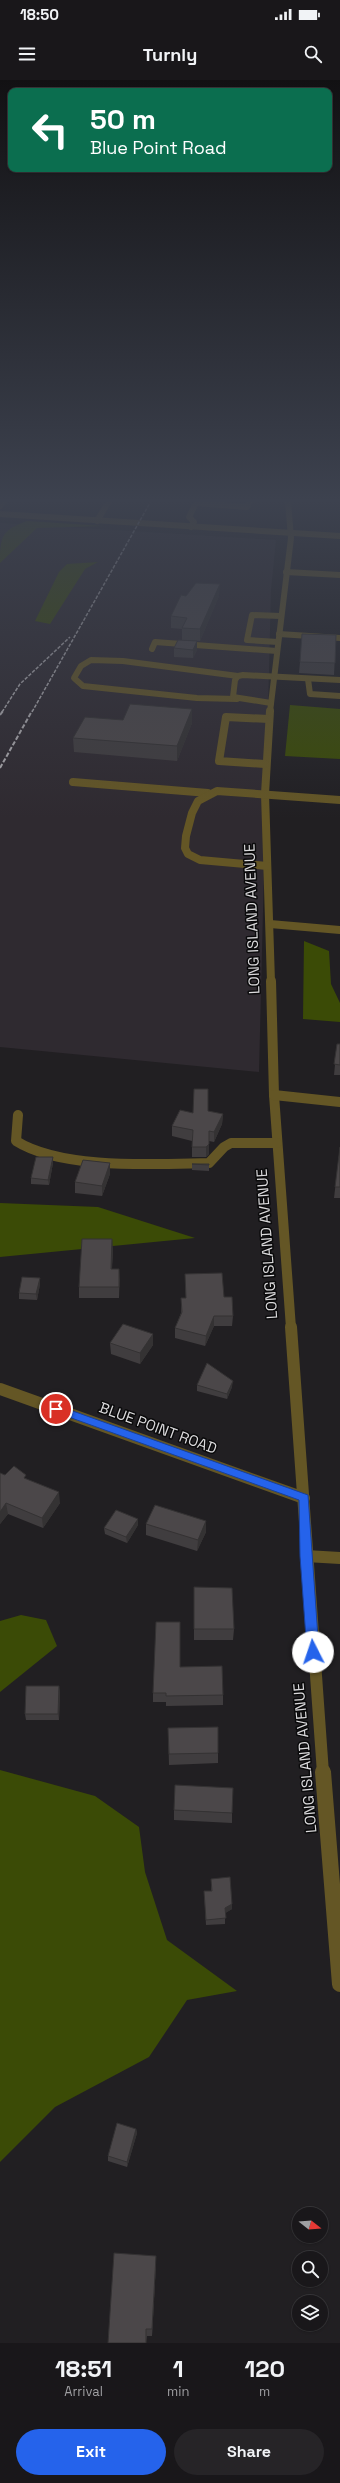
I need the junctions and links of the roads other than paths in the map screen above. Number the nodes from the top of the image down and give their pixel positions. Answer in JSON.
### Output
{"nodes":[{"id":1,"x":282,"y":607,"type":"edge"},
{"id":2,"x":281,"y":616,"type":"junction"},
{"id":3,"x":279,"y":638,"type":"junction"},
{"id":4,"x":340,"y":638,"type":"edge"},
{"id":5,"x":152,"y":649,"type":"dead end"},
{"id":6,"x":277,"y":651,"type":"junction"},
{"id":7,"x":238,"y":676,"type":"junction"},
{"id":8,"x":274,"y":676,"type":"junction"},
{"id":9,"x":308,"y":679,"type":"junction"},
{"id":10,"x":340,"y":680,"type":"edge"},
{"id":11,"x":340,"y":696,"type":"edge"},
{"id":12,"x":237,"y":699,"type":"junction"},
{"id":13,"x":271,"y":703,"type":"junction"},
{"id":14,"x":269,"y":719,"type":"junction"},
{"id":15,"x":265,"y":764,"type":"junction"},
{"id":16,"x":73,"y":782,"type":"dead end"},
{"id":17,"x":208,"y":793,"type":"junction"},
{"id":18,"x":265,"y":794,"type":"junction"},
{"id":19,"x":340,"y":800,"type":"edge"},
{"id":20,"x":268,"y":866,"type":"junction"},
{"id":21,"x":270,"y":924,"type":"junction"},
{"id":22,"x":340,"y":930,"type":"edge"},
{"id":23,"x":274,"y":1095,"type":"junction"},
{"id":24,"x":340,"y":1102,"type":"edge"},
{"id":25,"x":18,"y":1115,"type":"dead end"},
{"id":26,"x":277,"y":1143,"type":"junction"},
{"id":27,"x":0,"y":1389,"type":"edge"},
{"id":28,"x":304,"y":1498,"type":"junction"},
{"id":29,"x":306,"y":1556,"type":"junction"},
{"id":30,"x":340,"y":1558,"type":"edge"},
{"id":31,"x":339,"y":1966,"type":"edge"},
{"id":32,"x":340,"y":1984,"type":"edge"}],
"edges":[{"from":1,"to":2,"type":"street","name":"LONG ISLAND AVENUE"},
{"from":2,"to":3,"type":"street","name":"LONG ISLAND AVENUE"},
{"from":2,"to":3,"type":"street"},
{"from":3,"to":4,"type":"street"},
{"from":3,"to":6,"type":"street","name":"LONG ISLAND AVENUE"},
{"from":5,"to":6,"type":"street"},
{"from":6,"to":8,"type":"street","name":"LONG ISLAND AVENUE"},
{"from":7,"to":8,"type":"street"},
{"from":7,"to":12,"type":"street"},
{"from":7,"to":12,"type":"street"},
{"from":8,"to":9,"type":"street"},
{"from":8,"to":13,"type":"street","name":"LONG ISLAND AVENUE"},
{"from":9,"to":10,"type":"street"},
{"from":9,"to":11,"type":"street"},
{"from":12,"to":13,"type":"street"},
{"from":13,"to":14,"type":"street","name":"LONG ISLAND AVENUE"},
{"from":14,"to":15,"type":"street","name":"LONG ISLAND AVENUE"},
{"from":14,"to":15,"type":"street"},
{"from":15,"to":18,"type":"street","name":"LONG ISLAND AVENUE"},
{"from":16,"to":17,"type":"street"},
{"from":17,"to":18,"type":"street"},
{"from":17,"to":20,"type":"street"},
{"from":18,"to":19,"type":"street"},
{"from":18,"to":20,"type":"street","name":"LONG ISLAND AVENUE"},
{"from":20,"to":21,"type":"street","name":"LONG ISLAND AVENUE"},
{"from":21,"to":22,"type":"street"},
{"from":21,"to":23,"type":"street","name":"LONG ISLAND AVENUE"},
{"from":23,"to":24,"type":"street"},
{"from":23,"to":26,"type":"street","name":"LONG ISLAND AVENUE"},
{"from":25,"to":26,"type":"street"},
{"from":26,"to":28,"type":"street","name":"LONG ISLAND AVENUE"},
{"from":27,"to":28,"type":"street","name":"BLUE POINT ROAD"},
{"from":28,"to":29,"type":"street","name":"LONG ISLAND AVENUE"},
{"from":29,"to":30,"type":"street"},
{"from":29,"to":31,"type":"street","name":"LONG ISLAND AVENUE"},
{"from":31,"to":32,"type":"street","name":"LONG ISLAND AVENUE"}]}
